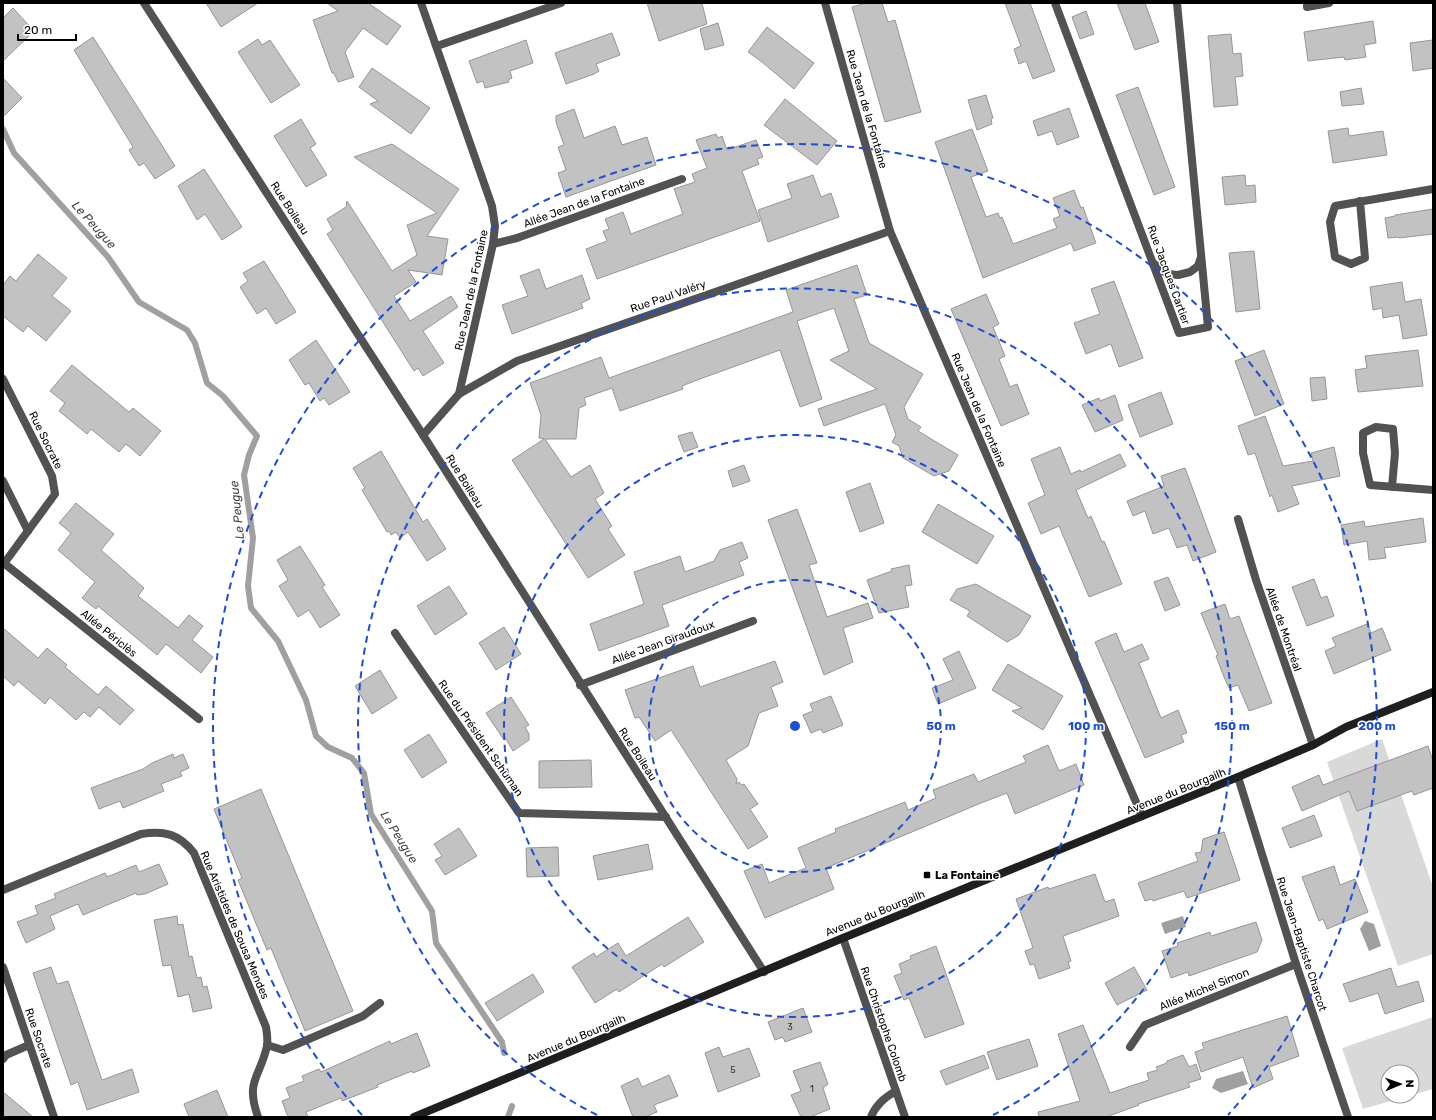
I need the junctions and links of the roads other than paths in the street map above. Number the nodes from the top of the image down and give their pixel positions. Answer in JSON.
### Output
{"nodes":[{"id":1,"x":144,"y":3,"type":"edge"},
{"id":2,"x":421,"y":3,"type":"edge"},
{"id":3,"x":562,"y":3,"type":"edge"},
{"id":4,"x":825,"y":3,"type":"edge"},
{"id":5,"x":1055,"y":3,"type":"edge"},
{"id":6,"x":1177,"y":3,"type":"edge"},
{"id":7,"x":1307,"y":3,"type":"edge"},
{"id":8,"x":1329,"y":3,"type":"edge"},
{"id":9,"x":437,"y":46,"type":"junction"},
{"id":10,"x":682,"y":179,"type":"dead end"},
{"id":11,"x":1433,"y":189,"type":"edge"},
{"id":12,"x":1360,"y":201,"type":"junction"},
{"id":13,"x":890,"y":231,"type":"junction"},
{"id":14,"x":493,"y":244,"type":"junction"},
{"id":15,"x":1201,"y":255,"type":"junction"},
{"id":16,"x":1152,"y":263,"type":"junction"},
{"id":17,"x":3,"y":379,"type":"edge"},
{"id":18,"x":459,"y":394,"type":"junction"},
{"id":19,"x":423,"y":435,"type":"junction"},
{"id":20,"x":3,"y":481,"type":"edge"},
{"id":21,"x":1392,"y":487,"type":"junction"},
{"id":22,"x":1433,"y":490,"type":"edge"},
{"id":23,"x":1238,"y":519,"type":"dead end"},
{"id":24,"x":28,"y":531,"type":"junction"},
{"id":25,"x":4,"y":564,"type":"edge"},
{"id":26,"x":752,"y":621,"type":"dead end"},
{"id":27,"x":395,"y":633,"type":"dead end"},
{"id":28,"x":580,"y":685,"type":"junction"},
{"id":29,"x":1433,"y":692,"type":"edge"},
{"id":30,"x":199,"y":719,"type":"dead end"},
{"id":31,"x":1313,"y":744,"type":"junction"},
{"id":32,"x":1238,"y":777,"type":"junction"},
{"id":33,"x":1142,"y":816,"type":"junction"},
{"id":34,"x":666,"y":817,"type":"junction"},
{"id":35,"x":3,"y":890,"type":"edge"},
{"id":36,"x":843,"y":938,"type":"junction"},
{"id":37,"x":1296,"y":964,"type":"junction"},
{"id":38,"x":3,"y":967,"type":"edge"},
{"id":39,"x":764,"y":972,"type":"junction"},
{"id":40,"x":380,"y":1003,"type":"dead end"},
{"id":41,"x":267,"y":1045,"type":"junction"},
{"id":42,"x":29,"y":1046,"type":"junction"},
{"id":43,"x":1130,"y":1047,"type":"dead end"},
{"id":44,"x":3,"y":1059,"type":"edge"},
{"id":45,"x":896,"y":1092,"type":"junction"},
{"id":46,"x":54,"y":1117,"type":"edge"},
{"id":47,"x":258,"y":1117,"type":"edge"},
{"id":48,"x":414,"y":1117,"type":"edge"},
{"id":49,"x":871,"y":1117,"type":"edge"},
{"id":50,"x":905,"y":1117,"type":"edge"},
{"id":51,"x":1348,"y":1117,"type":"edge"}],
"edges":[{"from":1,"to":19,"type":"street","name":"Rue Boileau"},
{"from":2,"to":9,"type":"street","name":"Rue Jean de la Fontaine"},
{"from":3,"to":9,"type":"street"},
{"from":4,"to":13,"type":"street","name":"Rue Jean de la Fontaine"},
{"from":5,"to":16,"type":"street","name":"Rue Jacques Cartier"},
{"from":6,"to":15,"type":"street","name":"Rue Jacques Cartier"},
{"from":7,"to":8,"type":"street"},
{"from":9,"to":14,"type":"street","name":"Rue Jean de la Fontaine"},
{"from":10,"to":14,"type":"street","name":"Allée Jean de la Fontaine"},
{"from":11,"to":12,"type":"street"},
{"from":12,"to":12,"type":"street"},
{"from":13,"to":18,"type":"street","name":"Rue Paul Valéry"},
{"from":13,"to":33,"type":"street","name":"Rue Jean de la Fontaine"},
{"from":14,"to":18,"type":"street","name":"Rue Jean de la Fontaine"},
{"from":15,"to":16,"type":"street"},
{"from":15,"to":16,"type":"street","name":"Rue Jacques Cartier"},
{"from":17,"to":24,"type":"street","name":"Rue Socrate"},
{"from":18,"to":19,"type":"street","name":"Rue Jean de la Fontaine"},
{"from":19,"to":28,"type":"street","name":"Rue Boileau"},
{"from":20,"to":24,"type":"street"},
{"from":21,"to":21,"type":"street"},
{"from":21,"to":22,"type":"street"},
{"from":23,"to":31,"type":"street","name":"Allée de Montréal"},
{"from":24,"to":25,"type":"street","name":"Rue Socrate"},
{"from":25,"to":30,"type":"street","name":"Allée Périclès"},
{"from":26,"to":28,"type":"street","name":"Allée Jean Giraudoux"},
{"from":27,"to":34,"type":"street","name":"Rue du Président Schuman"},
{"from":28,"to":34,"type":"street","name":"Rue Boileau"},
{"from":29,"to":31,"type":"main road","name":"Avenue du Bourgailh"},
{"from":31,"to":32,"type":"main road","name":"Avenue du Bourgailh"},
{"from":32,"to":33,"type":"main road","name":"Avenue du Bourgailh"},
{"from":32,"to":37,"type":"street","name":"Rue Jean-Baptiste Charcot"},
{"from":33,"to":36,"type":"main road","name":"Avenue du Bourgailh"},
{"from":34,"to":39,"type":"street","name":"Rue Boileau"},
{"from":35,"to":41,"type":"street","name":"Rue Aristides de Sousa Mendes"},
{"from":36,"to":39,"type":"main road","name":"Avenue du Bourgailh"},
{"from":36,"to":45,"type":"street","name":"Rue Christophe Colomb"},
{"from":37,"to":43,"type":"street","name":"Allée Michel Simon"},
{"from":37,"to":51,"type":"street","name":"Rue Jean-Baptiste Charcot"},
{"from":38,"to":42,"type":"street","name":"Rue Socrate"},
{"from":39,"to":48,"type":"main road","name":"Avenue du Bourgailh"},
{"from":40,"to":41,"type":"street"},
{"from":41,"to":47,"type":"street","name":"Rue Aristides de Sousa Mendes"},
{"from":42,"to":44,"type":"street"},
{"from":42,"to":46,"type":"street","name":"Rue Socrate"},
{"from":45,"to":49,"type":"street"},
{"from":45,"to":50,"type":"street","name":"Rue Christophe Colomb"}]}
